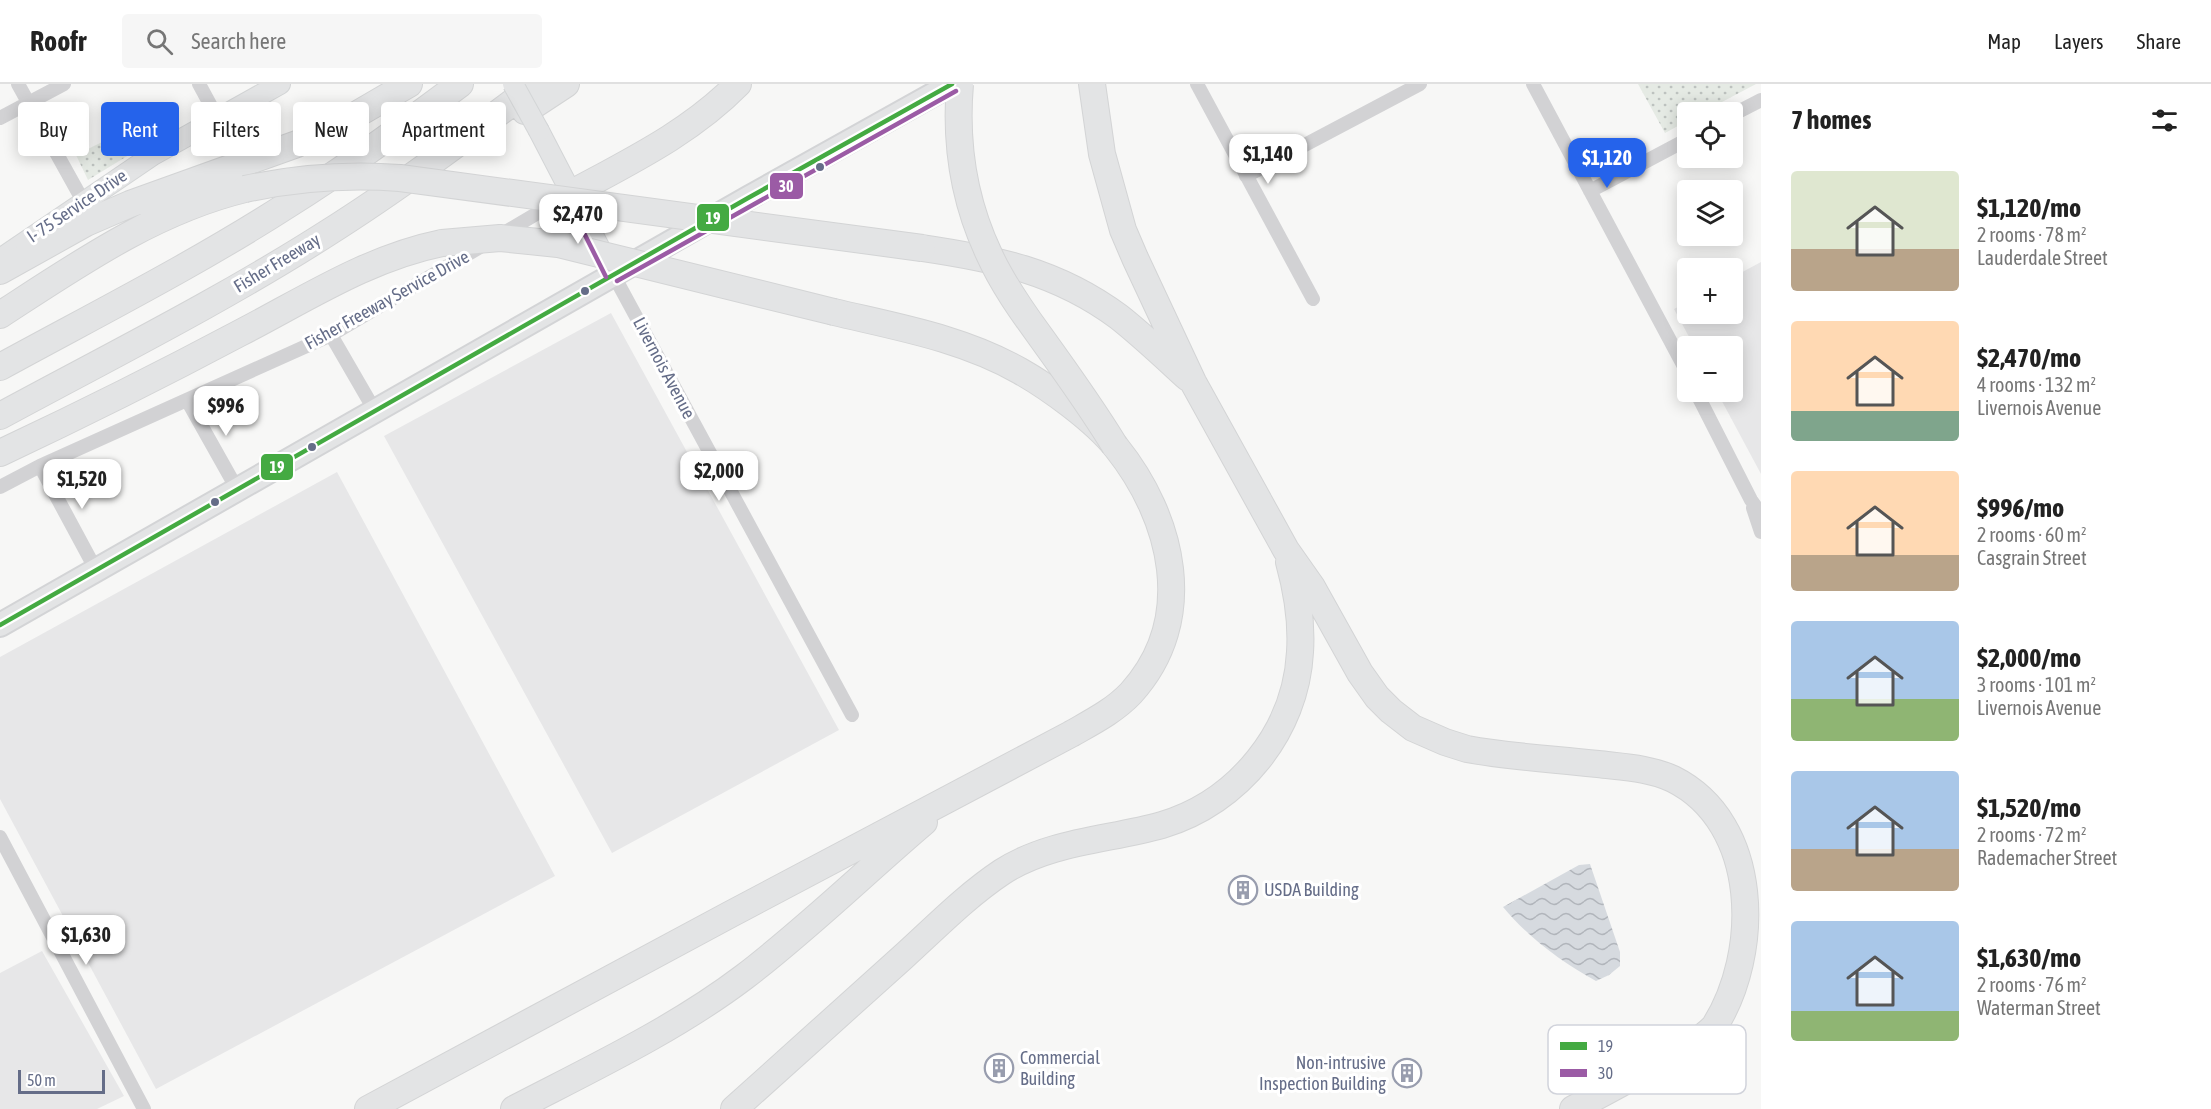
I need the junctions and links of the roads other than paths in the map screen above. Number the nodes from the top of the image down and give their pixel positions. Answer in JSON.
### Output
{"nodes":[{"id":1,"x":18,"y":84,"type":"edge"},
{"id":2,"x":64,"y":84,"type":"edge"},
{"id":3,"x":199,"y":84,"type":"edge"},
{"id":4,"x":280,"y":84,"type":"edge"},
{"id":5,"x":409,"y":84,"type":"edge"},
{"id":6,"x":460,"y":84,"type":"edge"},
{"id":7,"x":513,"y":84,"type":"edge"},
{"id":8,"x":537,"y":84,"type":"edge"},
{"id":9,"x":566,"y":84,"type":"edge"},
{"id":10,"x":738,"y":84,"type":"edge"},
{"id":11,"x":952,"y":84,"type":"edge"},
{"id":12,"x":960,"y":84,"type":"edge"},
{"id":13,"x":1092,"y":84,"type":"edge"},
{"id":14,"x":1197,"y":84,"type":"edge"},
{"id":15,"x":1420,"y":84,"type":"edge"},
{"id":16,"x":1533,"y":84,"type":"edge"},
{"id":17,"x":1761,"y":100,"type":"edge"},
{"id":18,"x":28,"y":102,"type":"edge"},
{"id":19,"x":31,"y":102,"type":"edge"},
{"id":20,"x":209,"y":102,"type":"edge"},
{"id":21,"x":248,"y":102,"type":"edge"},
{"id":22,"x":18,"y":109,"type":"edge"},
{"id":23,"x":1743,"y":109,"type":"edge"},
{"id":24,"x":0,"y":118,"type":"edge"},
{"id":25,"x":191,"y":134,"type":"edge"},
{"id":26,"x":1677,"y":145,"type":"edge"},
{"id":27,"x":58,"y":156,"type":"edge"},
{"id":28,"x":414,"y":176,"type":"junction"},
{"id":29,"x":1246,"y":177,"type":"junction"},
{"id":30,"x":1590,"y":191,"type":"junction"},
{"id":31,"x":572,"y":193,"type":"junction"},
{"id":32,"x":83,"y":201,"type":"junction"},
{"id":33,"x":0,"y":259,"type":"edge"},
{"id":34,"x":0,"y":272,"type":"edge"},
{"id":35,"x":613,"y":274,"type":"junction"},
{"id":36,"x":1313,"y":300,"type":"dead end"},
{"id":37,"x":0,"y":315,"type":"edge"},
{"id":38,"x":331,"y":335,"type":"junction"},
{"id":39,"x":1677,"y":354,"type":"edge"},
{"id":40,"x":0,"y":367,"type":"edge"},
{"id":41,"x":1193,"y":382,"type":"junction"},
{"id":42,"x":187,"y":400,"type":"junction"},
{"id":43,"x":1702,"y":402,"type":"edge"},
{"id":44,"x":375,"y":411,"type":"junction"},
{"id":45,"x":0,"y":416,"type":"edge"},
{"id":46,"x":1115,"y":446,"type":"junction"},
{"id":47,"x":0,"y":453,"type":"edge"},
{"id":48,"x":40,"y":466,"type":"junction"},
{"id":49,"x":0,"y":487,"type":"edge"},
{"id":50,"x":237,"y":489,"type":"junction"},
{"id":51,"x":1756,"y":498,"type":"edge"},
{"id":52,"x":1761,"y":514,"type":"edge"},
{"id":53,"x":1761,"y":532,"type":"edge"},
{"id":54,"x":1286,"y":550,"type":"junction"},
{"id":55,"x":96,"y":570,"type":"junction"},
{"id":56,"x":0,"y":625,"type":"edge"},
{"id":57,"x":852,"y":715,"type":"dead end"},
{"id":58,"x":969,"y":787,"type":"junction"},
{"id":59,"x":0,"y":837,"type":"edge"},
{"id":60,"x":1715,"y":1025,"type":"edge"},
{"id":61,"x":1600,"y":1094,"type":"edge"},
{"id":62,"x":144,"y":1109,"type":"edge"},
{"id":63,"x":368,"y":1109,"type":"edge"},
{"id":64,"x":514,"y":1109,"type":"edge"},
{"id":65,"x":734,"y":1109,"type":"edge"},
{"id":66,"x":1573,"y":1109,"type":"edge"}],
"edges":[{"from":1,"to":18,"type":"street"},
{"from":2,"to":19,"type":"street"},
{"from":3,"to":20,"type":"street"},
{"from":4,"to":21,"type":"main road","name":"I- 75 Service Drive"},
{"from":5,"to":34,"type":"highway"},
{"from":6,"to":40,"type":"highway"},
{"from":7,"to":31,"type":"main road","name":"Livernois Avenue","bridge":true},
{"from":8,"to":28,"type":"highway","name":"Fisher Freeway"},
{"from":9,"to":28,"type":"highway"},
{"from":10,"to":31,"type":"highway"},
{"from":11,"to":35,"type":"main road"},
{"from":12,"to":46,"type":"highway","bridge":true},
{"from":13,"to":41,"type":"highway"},
{"from":14,"to":29,"type":"street"},
{"from":15,"to":29,"type":"street"},
{"from":16,"to":30,"type":"street"},
{"from":17,"to":23,"type":"street"},
{"from":22,"to":24,"type":"street"},
{"from":25,"to":32,"type":"main road","name":"I- 75 Service Drive"},
{"from":26,"to":30,"type":"street"},
{"from":27,"to":32,"type":"street"},
{"from":28,"to":45,"type":"highway","name":"Fisher Freeway"},
{"from":29,"to":36,"type":"street"},
{"from":30,"to":39,"type":"street"},
{"from":31,"to":35,"type":"main road","name":"Livernois Avenue"},
{"from":31,"to":38,"type":"street","name":"Fisher Freeway Service Drive"},
{"from":32,"to":33,"type":"main road","name":"I- 75 Service Drive"},
{"from":35,"to":44,"type":"main road"},
{"from":35,"to":57,"type":"street","name":"Livernois Avenue"},
{"from":37,"to":41,"type":"highway","bridge":true},
{"from":38,"to":42,"type":"street","name":"Fisher Freeway Service Drive"},
{"from":38,"to":44,"type":"street"},
{"from":41,"to":54,"type":"highway"},
{"from":42,"to":48,"type":"street","name":"Fisher Freeway Service Drive"},
{"from":42,"to":50,"type":"street"},
{"from":43,"to":51,"type":"street"},
{"from":44,"to":50,"type":"main road"},
{"from":46,"to":47,"type":"highway","bridge":true},
{"from":46,"to":58,"type":"highway"},
{"from":48,"to":49,"type":"street","name":"Fisher Freeway Service Drive"},
{"from":48,"to":55,"type":"street"},
{"from":50,"to":55,"type":"main road"},
{"from":51,"to":52,"type":"street"},
{"from":51,"to":53,"type":"street"},
{"from":54,"to":60,"type":"highway"},
{"from":54,"to":65,"type":"highway"},
{"from":55,"to":56,"type":"main road"},
{"from":58,"to":63,"type":"highway"},
{"from":58,"to":64,"type":"highway"},
{"from":59,"to":62,"type":"street"},
{"from":61,"to":66,"type":"highway"}]}
